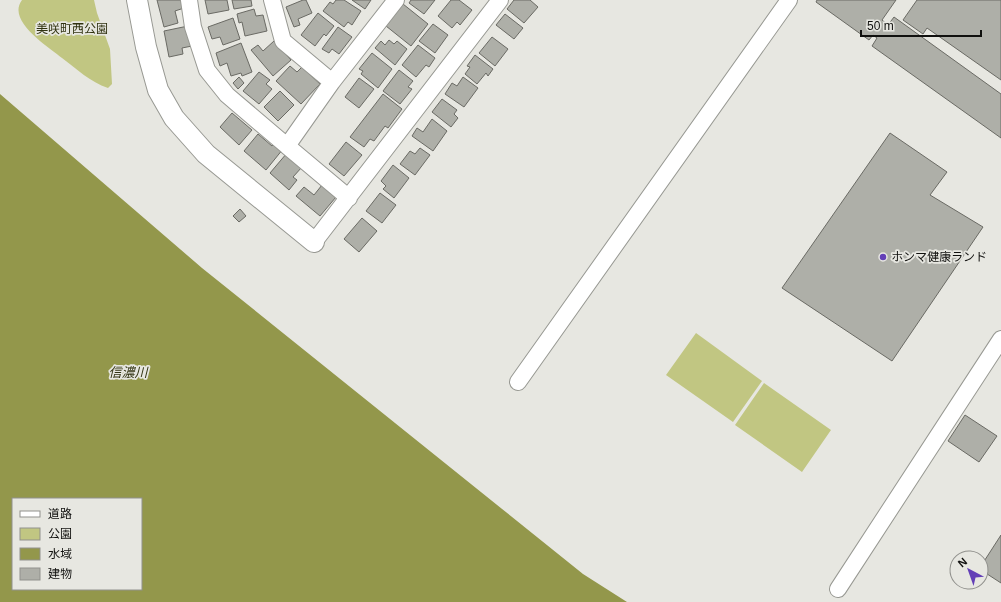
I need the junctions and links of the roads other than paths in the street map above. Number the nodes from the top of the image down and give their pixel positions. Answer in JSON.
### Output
{"nodes":[{"id":1,"x":137,"y":0,"type":"edge"},
{"id":2,"x":189,"y":0,"type":"edge"},
{"id":3,"x":272,"y":0,"type":"edge"},
{"id":4,"x":396,"y":0,"type":"edge"},
{"id":5,"x":500,"y":0,"type":"edge"},
{"id":6,"x":789,"y":0,"type":"edge"},
{"id":7,"x":332,"y":82,"type":"junction"},
{"id":8,"x":287,"y":146,"type":"junction"},
{"id":9,"x":349,"y":198,"type":"junction"},
{"id":10,"x":314,"y":242,"type":"joint"},
{"id":11,"x":1001,"y":339,"type":"edge"},
{"id":12,"x":518,"y":382,"type":"dead end"},
{"id":13,"x":838,"y":589,"type":"dead end"}],
"edges":[{"from":1,"to":10,"type":"street"},
{"from":2,"to":8,"type":"street"},
{"from":3,"to":7,"type":"street"},
{"from":4,"to":7,"type":"street"},
{"from":5,"to":9,"type":"street"},
{"from":6,"to":12,"type":"street"},
{"from":7,"to":8,"type":"street"},
{"from":8,"to":9,"type":"street"},
{"from":9,"to":10,"type":"street"},
{"from":11,"to":13,"type":"street"}]}
